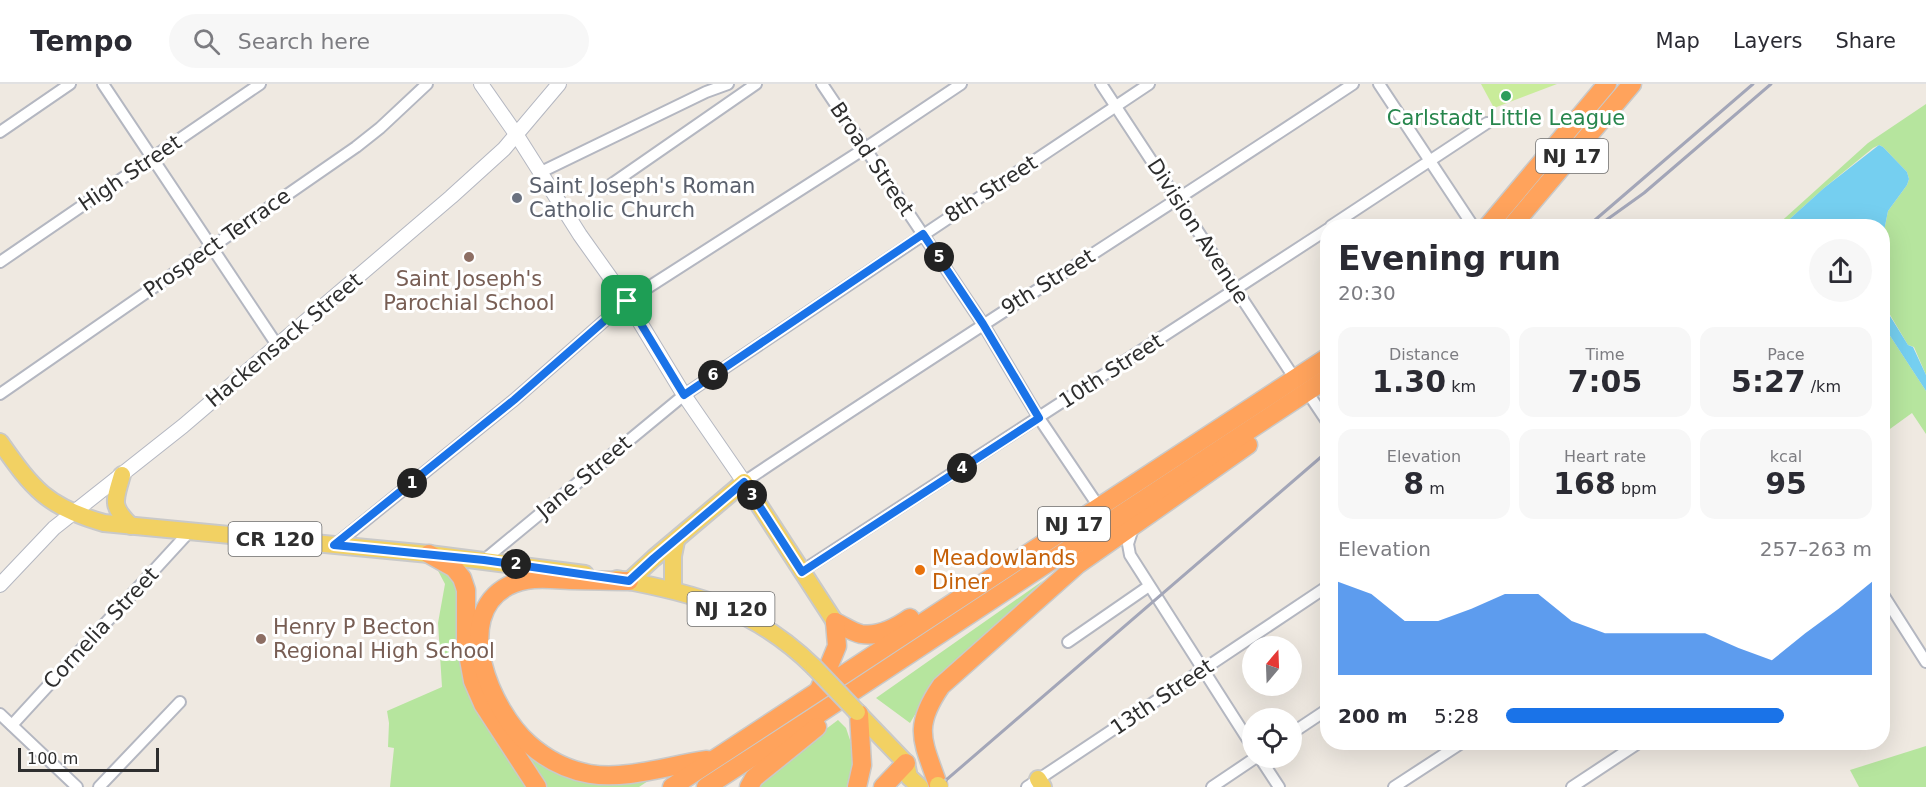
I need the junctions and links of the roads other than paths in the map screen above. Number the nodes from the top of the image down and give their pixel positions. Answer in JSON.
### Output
{"nodes":[{"id":1,"x":70,"y":84,"type":"edge"},
{"id":2,"x":103,"y":84,"type":"edge"},
{"id":3,"x":260,"y":84,"type":"edge"},
{"id":4,"x":427,"y":84,"type":"edge"},
{"id":5,"x":481,"y":84,"type":"edge"},
{"id":6,"x":559,"y":84,"type":"edge"},
{"id":7,"x":728,"y":84,"type":"edge"},
{"id":8,"x":756,"y":84,"type":"edge"},
{"id":9,"x":822,"y":84,"type":"edge"},
{"id":10,"x":961,"y":84,"type":"edge"},
{"id":11,"x":1101,"y":84,"type":"edge"},
{"id":12,"x":1149,"y":84,"type":"edge"},
{"id":13,"x":1353,"y":84,"type":"edge"},
{"id":14,"x":1379,"y":84,"type":"edge"},
{"id":15,"x":1607,"y":84,"type":"edge"},
{"id":16,"x":1632,"y":84,"type":"edge"},
{"id":17,"x":1117,"y":107,"type":"junction"},
{"id":18,"x":1487,"y":123,"type":"dead end"},
{"id":19,"x":0,"y":132,"type":"edge"},
{"id":20,"x":516,"y":134,"type":"junction"},
{"id":21,"x":864,"y":149,"type":"junction"},
{"id":22,"x":152,"y":158,"type":"junction"},
{"id":23,"x":1431,"y":161,"type":"junction"},
{"id":24,"x":539,"y":173,"type":"junction"},
{"id":25,"x":606,"y":188,"type":"dead end"},
{"id":26,"x":1178,"y":200,"type":"junction"},
{"id":27,"x":1343,"y":219,"type":"edge"},
{"id":28,"x":1468,"y":219,"type":"edge"},
{"id":29,"x":1494,"y":219,"type":"edge"},
{"id":30,"x":1518,"y":219,"type":"edge"},
{"id":31,"x":923,"y":234,"type":"junction"},
{"id":32,"x":1320,"y":234,"type":"edge"},
{"id":33,"x":211,"y":247,"type":"junction"},
{"id":34,"x":0,"y":262,"type":"edge"},
{"id":35,"x":1236,"y":289,"type":"junction"},
{"id":36,"x":627,"y":301,"type":"junction"},
{"id":37,"x":983,"y":324,"type":"junction"},
{"id":38,"x":277,"y":345,"type":"junction"},
{"id":39,"x":1320,"y":362,"type":"edge"},
{"id":40,"x":1294,"y":379,"type":"junction"},
{"id":41,"x":1320,"y":383,"type":"edge"},
{"id":42,"x":0,"y":394,"type":"edge"},
{"id":43,"x":1320,"y":394,"type":"edge"},
{"id":44,"x":684,"y":395,"type":"junction"},
{"id":45,"x":1312,"y":399,"type":"junction"},
{"id":46,"x":1320,"y":411,"type":"edge"},
{"id":47,"x":1039,"y":418,"type":"junction"},
{"id":48,"x":0,"y":442,"type":"edge"},
{"id":49,"x":122,"y":475,"type":"junction"},
{"id":50,"x":744,"y":482,"type":"junction"},
{"id":51,"x":1099,"y":507,"type":"junction"},
{"id":52,"x":73,"y":514,"type":"junction"},
{"id":53,"x":1134,"y":525,"type":"junction"},
{"id":54,"x":131,"y":526,"type":"junction"},
{"id":55,"x":190,"y":531,"type":"junction"},
{"id":56,"x":676,"y":541,"type":"junction"},
{"id":57,"x":334,"y":545,"type":"junction"},
{"id":58,"x":429,"y":554,"type":"junction"},
{"id":59,"x":484,"y":560,"type":"junction"},
{"id":60,"x":1003,"y":571,"type":"junction"},
{"id":61,"x":802,"y":572,"type":"junction"},
{"id":62,"x":629,"y":581,"type":"junction"},
{"id":63,"x":0,"y":585,"type":"edge"},
{"id":64,"x":1149,"y":586,"type":"junction"},
{"id":65,"x":673,"y":590,"type":"junction"},
{"id":66,"x":1320,"y":591,"type":"edge"},
{"id":67,"x":1890,"y":606,"type":"edge"},
{"id":68,"x":835,"y":622,"type":"junction"},
{"id":69,"x":1068,"y":642,"type":"dead end"},
{"id":70,"x":1926,"y":662,"type":"edge"},
{"id":71,"x":892,"y":664,"type":"junction"},
{"id":72,"x":1203,"y":670,"type":"junction"},
{"id":73,"x":819,"y":690,"type":"junction"},
{"id":74,"x":180,"y":702,"type":"dead end"},
{"id":75,"x":858,"y":713,"type":"junction"},
{"id":76,"x":0,"y":714,"type":"edge"},
{"id":77,"x":1320,"y":714,"type":"edge"},
{"id":78,"x":12,"y":725,"type":"junction"},
{"id":79,"x":1302,"y":726,"type":"edge"},
{"id":80,"x":1242,"y":730,"type":"edge"},
{"id":81,"x":1451,"y":750,"type":"edge"},
{"id":82,"x":1628,"y":750,"type":"edge"},
{"id":83,"x":714,"y":760,"type":"junction"},
{"id":84,"x":1242,"y":768,"type":"edge"},
{"id":85,"x":1265,"y":768,"type":"edge"},
{"id":86,"x":922,"y":774,"type":"edge"},
{"id":87,"x":1036,"y":784,"type":"edge"},
{"id":88,"x":77,"y":787,"type":"edge"},
{"id":89,"x":99,"y":787,"type":"edge"},
{"id":90,"x":537,"y":787,"type":"edge"},
{"id":91,"x":672,"y":787,"type":"edge"},
{"id":92,"x":706,"y":787,"type":"edge"},
{"id":93,"x":749,"y":787,"type":"edge"},
{"id":94,"x":857,"y":787,"type":"edge"},
{"id":95,"x":883,"y":787,"type":"edge"},
{"id":96,"x":1212,"y":787,"type":"edge"},
{"id":97,"x":1279,"y":787,"type":"edge"},
{"id":98,"x":1394,"y":787,"type":"edge"},
{"id":99,"x":1572,"y":787,"type":"edge"}],
"edges":[{"from":1,"to":19,"type":"street"},
{"from":2,"to":22,"type":"street"},
{"from":3,"to":22,"type":"street","name":"High Street"},
{"from":4,"to":33,"type":"street","name":"Prospect Terrace"},
{"from":5,"to":20,"type":"main road"},
{"from":6,"to":20,"type":"main road","name":"Hackensack Street"},
{"from":7,"to":24,"type":"street"},
{"from":8,"to":25,"type":"street"},
{"from":9,"to":21,"type":"street","name":"Broad Street"},
{"from":10,"to":21,"type":"street"},
{"from":11,"to":17,"type":"street","name":"Division Avenue"},
{"from":12,"to":17,"type":"street","name":"8th Street"},
{"from":13,"to":26,"type":"street","name":"9th Street"},
{"from":14,"to":23,"type":"street"},
{"from":15,"to":29,"type":"highway","number":"NJ 17"},
{"from":16,"to":30,"type":"highway","number":"NJ 17"},
{"from":17,"to":26,"type":"street","name":"Division Avenue"},
{"from":17,"to":31,"type":"street","name":"8th Street"},
{"from":18,"to":23,"type":"street","name":"10th Street"},
{"from":20,"to":24,"type":"main road"},
{"from":20,"to":38,"type":"main road","name":"Hackensack Street"},
{"from":21,"to":31,"type":"street","name":"Broad Street"},
{"from":21,"to":36,"type":"street"},
{"from":22,"to":33,"type":"street"},
{"from":22,"to":34,"type":"street","name":"High Street"},
{"from":23,"to":27,"type":"street","name":"10th Street"},
{"from":23,"to":28,"type":"street"},
{"from":24,"to":36,"type":"main road"},
{"from":26,"to":35,"type":"street","name":"Division Avenue"},
{"from":26,"to":37,"type":"street","name":"9th Street"},
{"from":31,"to":37,"type":"street","name":"Broad Street"},
{"from":31,"to":44,"type":"street","name":"8th Street"},
{"from":32,"to":35,"type":"street","name":"10th Street"},
{"from":33,"to":38,"type":"street"},
{"from":33,"to":42,"type":"street","name":"Prospect Terrace"},
{"from":35,"to":40,"type":"street","name":"Division Avenue"},
{"from":35,"to":47,"type":"street","name":"10th Street"},
{"from":36,"to":44,"type":"main road"},
{"from":36,"to":57,"type":"street"},
{"from":37,"to":47,"type":"street","name":"Broad Street"},
{"from":37,"to":50,"type":"street","name":"9th Street"},
{"from":38,"to":49,"type":"main road","name":"Hackensack Street"},
{"from":39,"to":40,"type":"highway","number":"NJ 17"},
{"from":40,"to":51,"type":"highway","number":"NJ 17"},
{"from":41,"to":71,"type":"highway","number":"NJ 17"},
{"from":43,"to":45,"type":"highway"},
{"from":44,"to":50,"type":"main road"},
{"from":44,"to":59,"type":"street","name":"Jane Street"},
{"from":45,"to":46,"type":"street"},
{"from":45,"to":53,"type":"highway"},
{"from":47,"to":51,"type":"street","name":"Broad Street"},
{"from":47,"to":61,"type":"street","name":"10th Street"},
{"from":48,"to":52,"type":"main road","number":"CR 120"},
{"from":49,"to":52,"type":"main road","name":"Hackensack Street"},
{"from":49,"to":54,"type":"main road"},
{"from":50,"to":56,"type":"main road"},
{"from":50,"to":61,"type":"main road"},
{"from":51,"to":60,"type":"highway","number":"NJ 17"},
{"from":52,"to":54,"type":"main road","number":"CR 120"},
{"from":52,"to":63,"type":"main road","name":"Hackensack Street"},
{"from":53,"to":64,"type":"street"},
{"from":53,"to":86,"type":"highway"},
{"from":54,"to":55,"type":"main road","number":"CR 120"},
{"from":55,"to":57,"type":"main road","number":"CR 120"},
{"from":55,"to":78,"type":"street","name":"Cornelia Street"},
{"from":56,"to":62,"type":"main road"},
{"from":56,"to":65,"type":"main road"},
{"from":57,"to":58,"type":"main road","number":"CR 120"},
{"from":58,"to":59,"type":"main road","number":"CR 120"},
{"from":58,"to":90,"type":"highway"},
{"from":59,"to":62,"type":"main road","number":"CR 120"},
{"from":60,"to":68,"type":"highway"},
{"from":60,"to":73,"type":"highway","number":"NJ 17"},
{"from":61,"to":68,"type":"main road"},
{"from":62,"to":65,"type":"main road","number":"NJ 120"},
{"from":62,"to":83,"type":"highway"},
{"from":64,"to":69,"type":"street"},
{"from":64,"to":72,"type":"street"},
{"from":65,"to":75,"type":"main road","number":"NJ 120","bridge":true},
{"from":66,"to":72,"type":"street","name":"13th Street"},
{"from":67,"to":70,"type":"street"},
{"from":68,"to":73,"type":"highway"},
{"from":71,"to":92,"type":"highway","number":"NJ 17"},
{"from":71,"to":93,"type":"highway"},
{"from":72,"to":80,"type":"street"},
{"from":72,"to":87,"type":"street","name":"13th Street"},
{"from":73,"to":83,"type":"highway","number":"NJ 17"},
{"from":74,"to":89,"type":"street"},
{"from":75,"to":86,"type":"main road","number":"NJ 120"},
{"from":75,"to":94,"type":"highway"},
{"from":76,"to":78,"type":"street"},
{"from":77,"to":79,"type":"street"},
{"from":78,"to":88,"type":"street"},
{"from":81,"to":98,"type":"street"},
{"from":82,"to":99,"type":"street"},
{"from":83,"to":91,"type":"highway","number":"NJ 17"},
{"from":84,"to":96,"type":"street"},
{"from":85,"to":97,"type":"street"},
{"from":86,"to":95,"type":"highway"}]}
